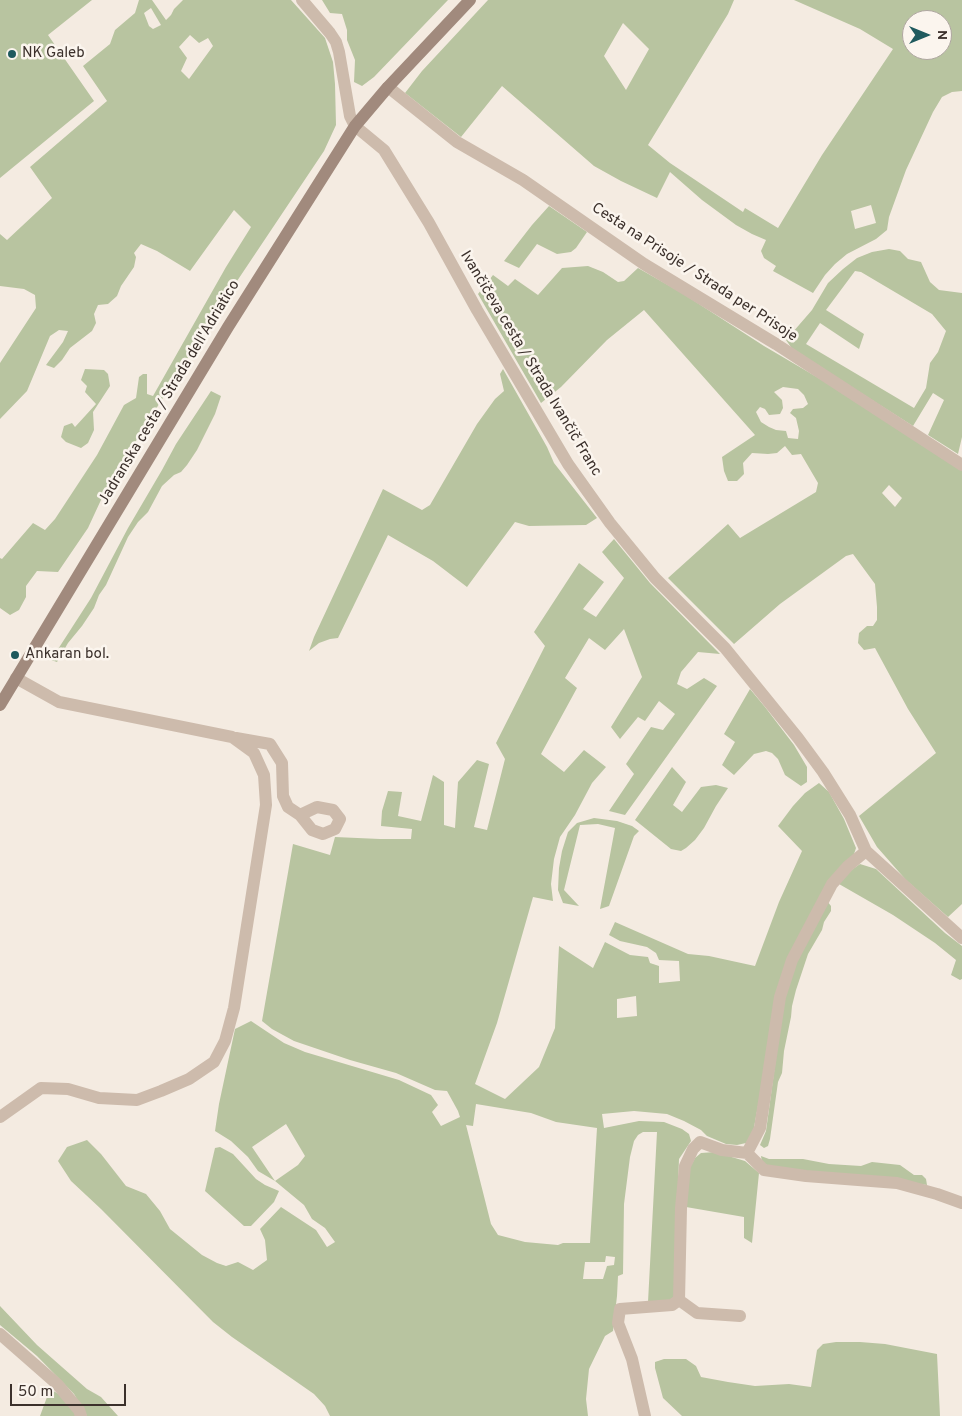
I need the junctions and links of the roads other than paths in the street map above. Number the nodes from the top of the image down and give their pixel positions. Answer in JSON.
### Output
{"nodes":[{"id":1,"x":302,"y":0,"type":"edge"},
{"id":2,"x":470,"y":0,"type":"edge"},
{"id":3,"x":388,"y":87,"type":"junction"},
{"id":4,"x":355,"y":126,"type":"junction"},
{"id":5,"x":962,"y":465,"type":"edge"},
{"id":6,"x":16,"y":678,"type":"junction"},
{"id":7,"x":0,"y":705,"type":"edge"},
{"id":8,"x":232,"y":737,"type":"junction"},
{"id":9,"x":300,"y":815,"type":"dead end"},
{"id":10,"x":866,"y":851,"type":"junction"},
{"id":11,"x":962,"y":938,"type":"edge"},
{"id":12,"x":0,"y":1117,"type":"edge"},
{"id":13,"x":747,"y":1153,"type":"junction"},
{"id":14,"x":962,"y":1202,"type":"edge"},
{"id":15,"x":679,"y":1300,"type":"junction"},
{"id":16,"x":740,"y":1316,"type":"dead end"},
{"id":17,"x":0,"y":1334,"type":"edge"},
{"id":18,"x":82,"y":1416,"type":"edge"},
{"id":19,"x":645,"y":1416,"type":"edge"}],
"edges":[{"from":1,"to":4,"type":"street"},
{"from":2,"to":3,"type":"main road","name":"Jadranska cesta / Strada dell'Adriatico"},
{"from":3,"to":4,"type":"main road","name":"Jadranska cesta / Strada dell'Adriatico"},
{"from":3,"to":5,"type":"street","name":"Cesta na Prisoje / Strada per Prisoje"},
{"from":4,"to":6,"type":"main road","name":"Jadranska cesta / Strada dell'Adriatico"},
{"from":4,"to":10,"type":"street","name":"Ivančičeva cesta / Strada Ivančič Franc"},
{"from":6,"to":7,"type":"main road","name":"Jadranska cesta / Strada dell'Adriatico"},
{"from":6,"to":8,"type":"street"},
{"from":8,"to":9,"type":"street"},
{"from":8,"to":12,"type":"street"},
{"from":10,"to":11,"type":"street","name":"Ivančičeva cesta / Strada Ivančič Franc"},
{"from":10,"to":13,"type":"street"},
{"from":13,"to":14,"type":"street"},
{"from":13,"to":15,"type":"street"},
{"from":15,"to":16,"type":"street"},
{"from":15,"to":19,"type":"street"},
{"from":17,"to":18,"type":"street"}]}
